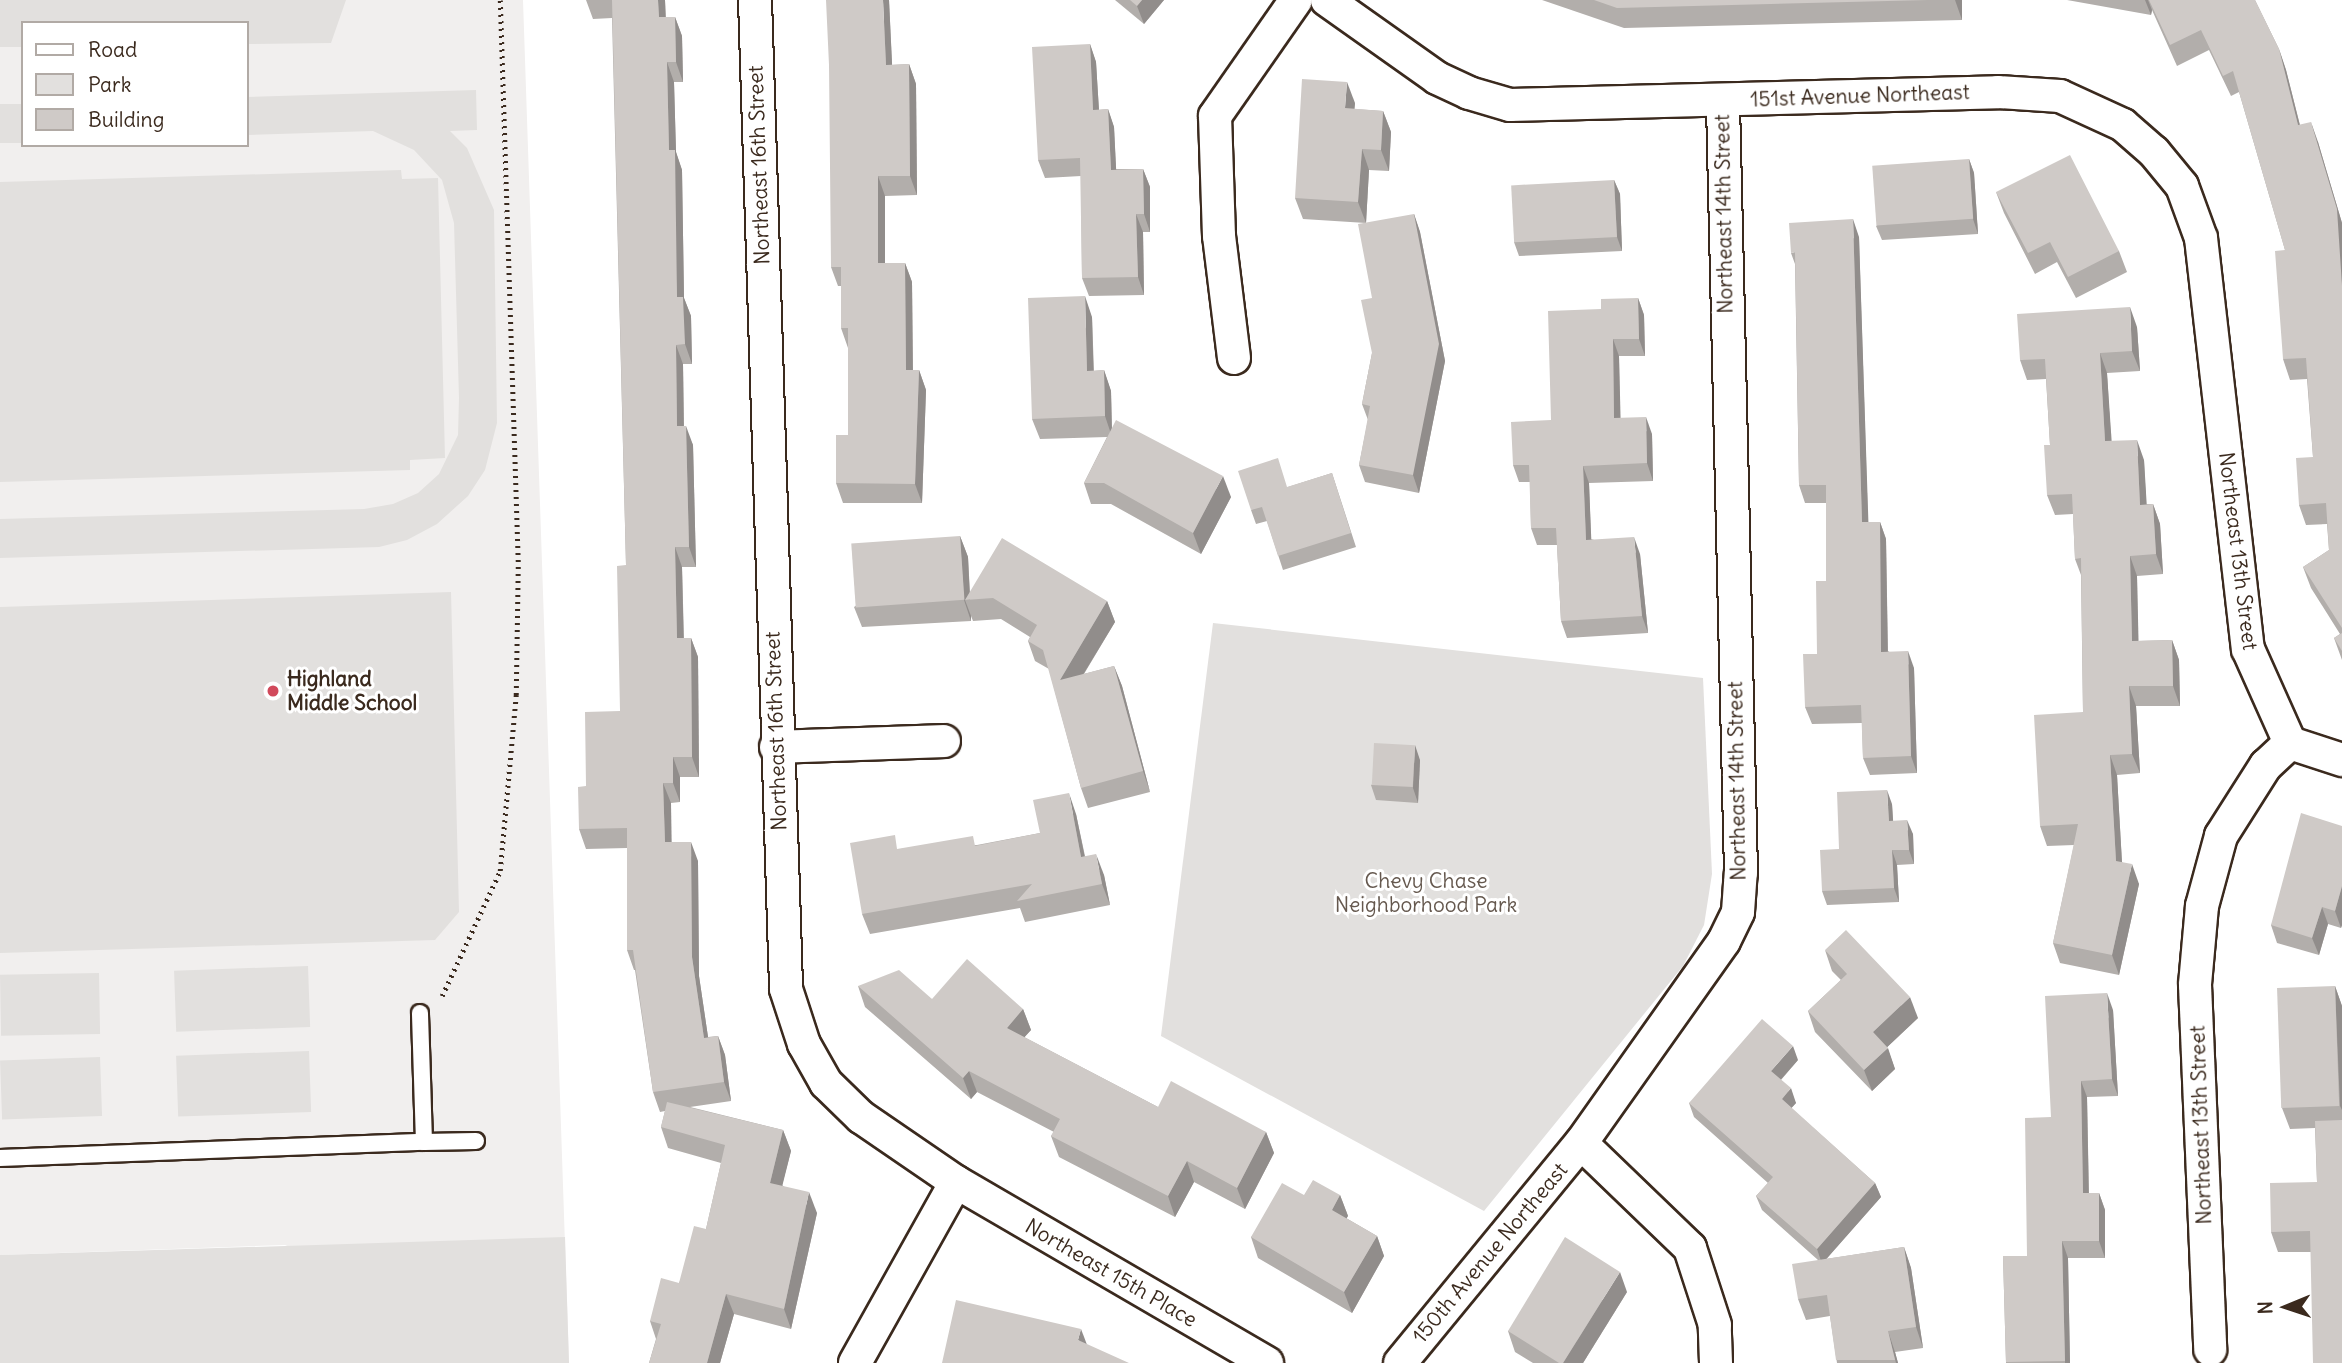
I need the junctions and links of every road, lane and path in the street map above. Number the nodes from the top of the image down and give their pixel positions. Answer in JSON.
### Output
{"nodes":[{"id":1,"x":500,"y":0,"type":"edge"},
{"id":2,"x":755,"y":0,"type":"edge"},
{"id":3,"x":1296,"y":0,"type":"edge"},
{"id":4,"x":1327,"y":0,"type":"edge"},
{"id":5,"x":1723,"y":101,"type":"junction"},
{"id":6,"x":2123,"y":125,"type":"joint"},
{"id":7,"x":1234,"y":358,"type":"dead end"},
{"id":8,"x":944,"y":741,"type":"dead end"},
{"id":9,"x":2290,"y":743,"type":"junction"},
{"id":10,"x":776,"y":747,"type":"junction"},
{"id":11,"x":2342,"y":760,"type":"edge"},
{"id":12,"x":420,"y":1013,"type":"joint"},
{"id":13,"x":476,"y":1141,"type":"dead end"},
{"id":14,"x":424,"y":1142,"type":"junction"},
{"id":15,"x":1581,"y":1143,"type":"junction"},
{"id":16,"x":0,"y":1158,"type":"edge"},
{"id":17,"x":956,"y":1182,"type":"junction"},
{"id":18,"x":2210,"y":1350,"type":"dead end"},
{"id":19,"x":855,"y":1363,"type":"edge"},
{"id":20,"x":1267,"y":1363,"type":"edge"},
{"id":21,"x":1400,"y":1363,"type":"edge"},
{"id":22,"x":1716,"y":1363,"type":"edge"}],
"edges":[{"from":1,"to":12,"type":"path"},
{"from":2,"to":10,"type":"street","name":"Northeast 16th Street"},
{"from":3,"to":7,"type":"street"},
{"from":4,"to":5,"type":"street","name":"151st Avenue Northeast"},
{"from":5,"to":6,"type":"street","name":"151st Avenue Northeast"},
{"from":5,"to":15,"type":"street","name":"Northeast 14th Street"},
{"from":6,"to":9,"type":"street","name":"Northeast 13th Street"},
{"from":8,"to":10,"type":"street"},
{"from":9,"to":11,"type":"street"},
{"from":9,"to":18,"type":"street","name":"Northeast 13th Street"},
{"from":10,"to":17,"type":"street","name":"Northeast 16th Street"},
{"from":12,"to":14,"type":"lane"},
{"from":13,"to":14,"type":"lane"},
{"from":14,"to":16,"type":"lane"},
{"from":15,"to":21,"type":"street","name":"150th Avenue Northeast"},
{"from":15,"to":22,"type":"street"},
{"from":17,"to":19,"type":"street"},
{"from":17,"to":20,"type":"street","name":"Northeast 15th Place"}]}
